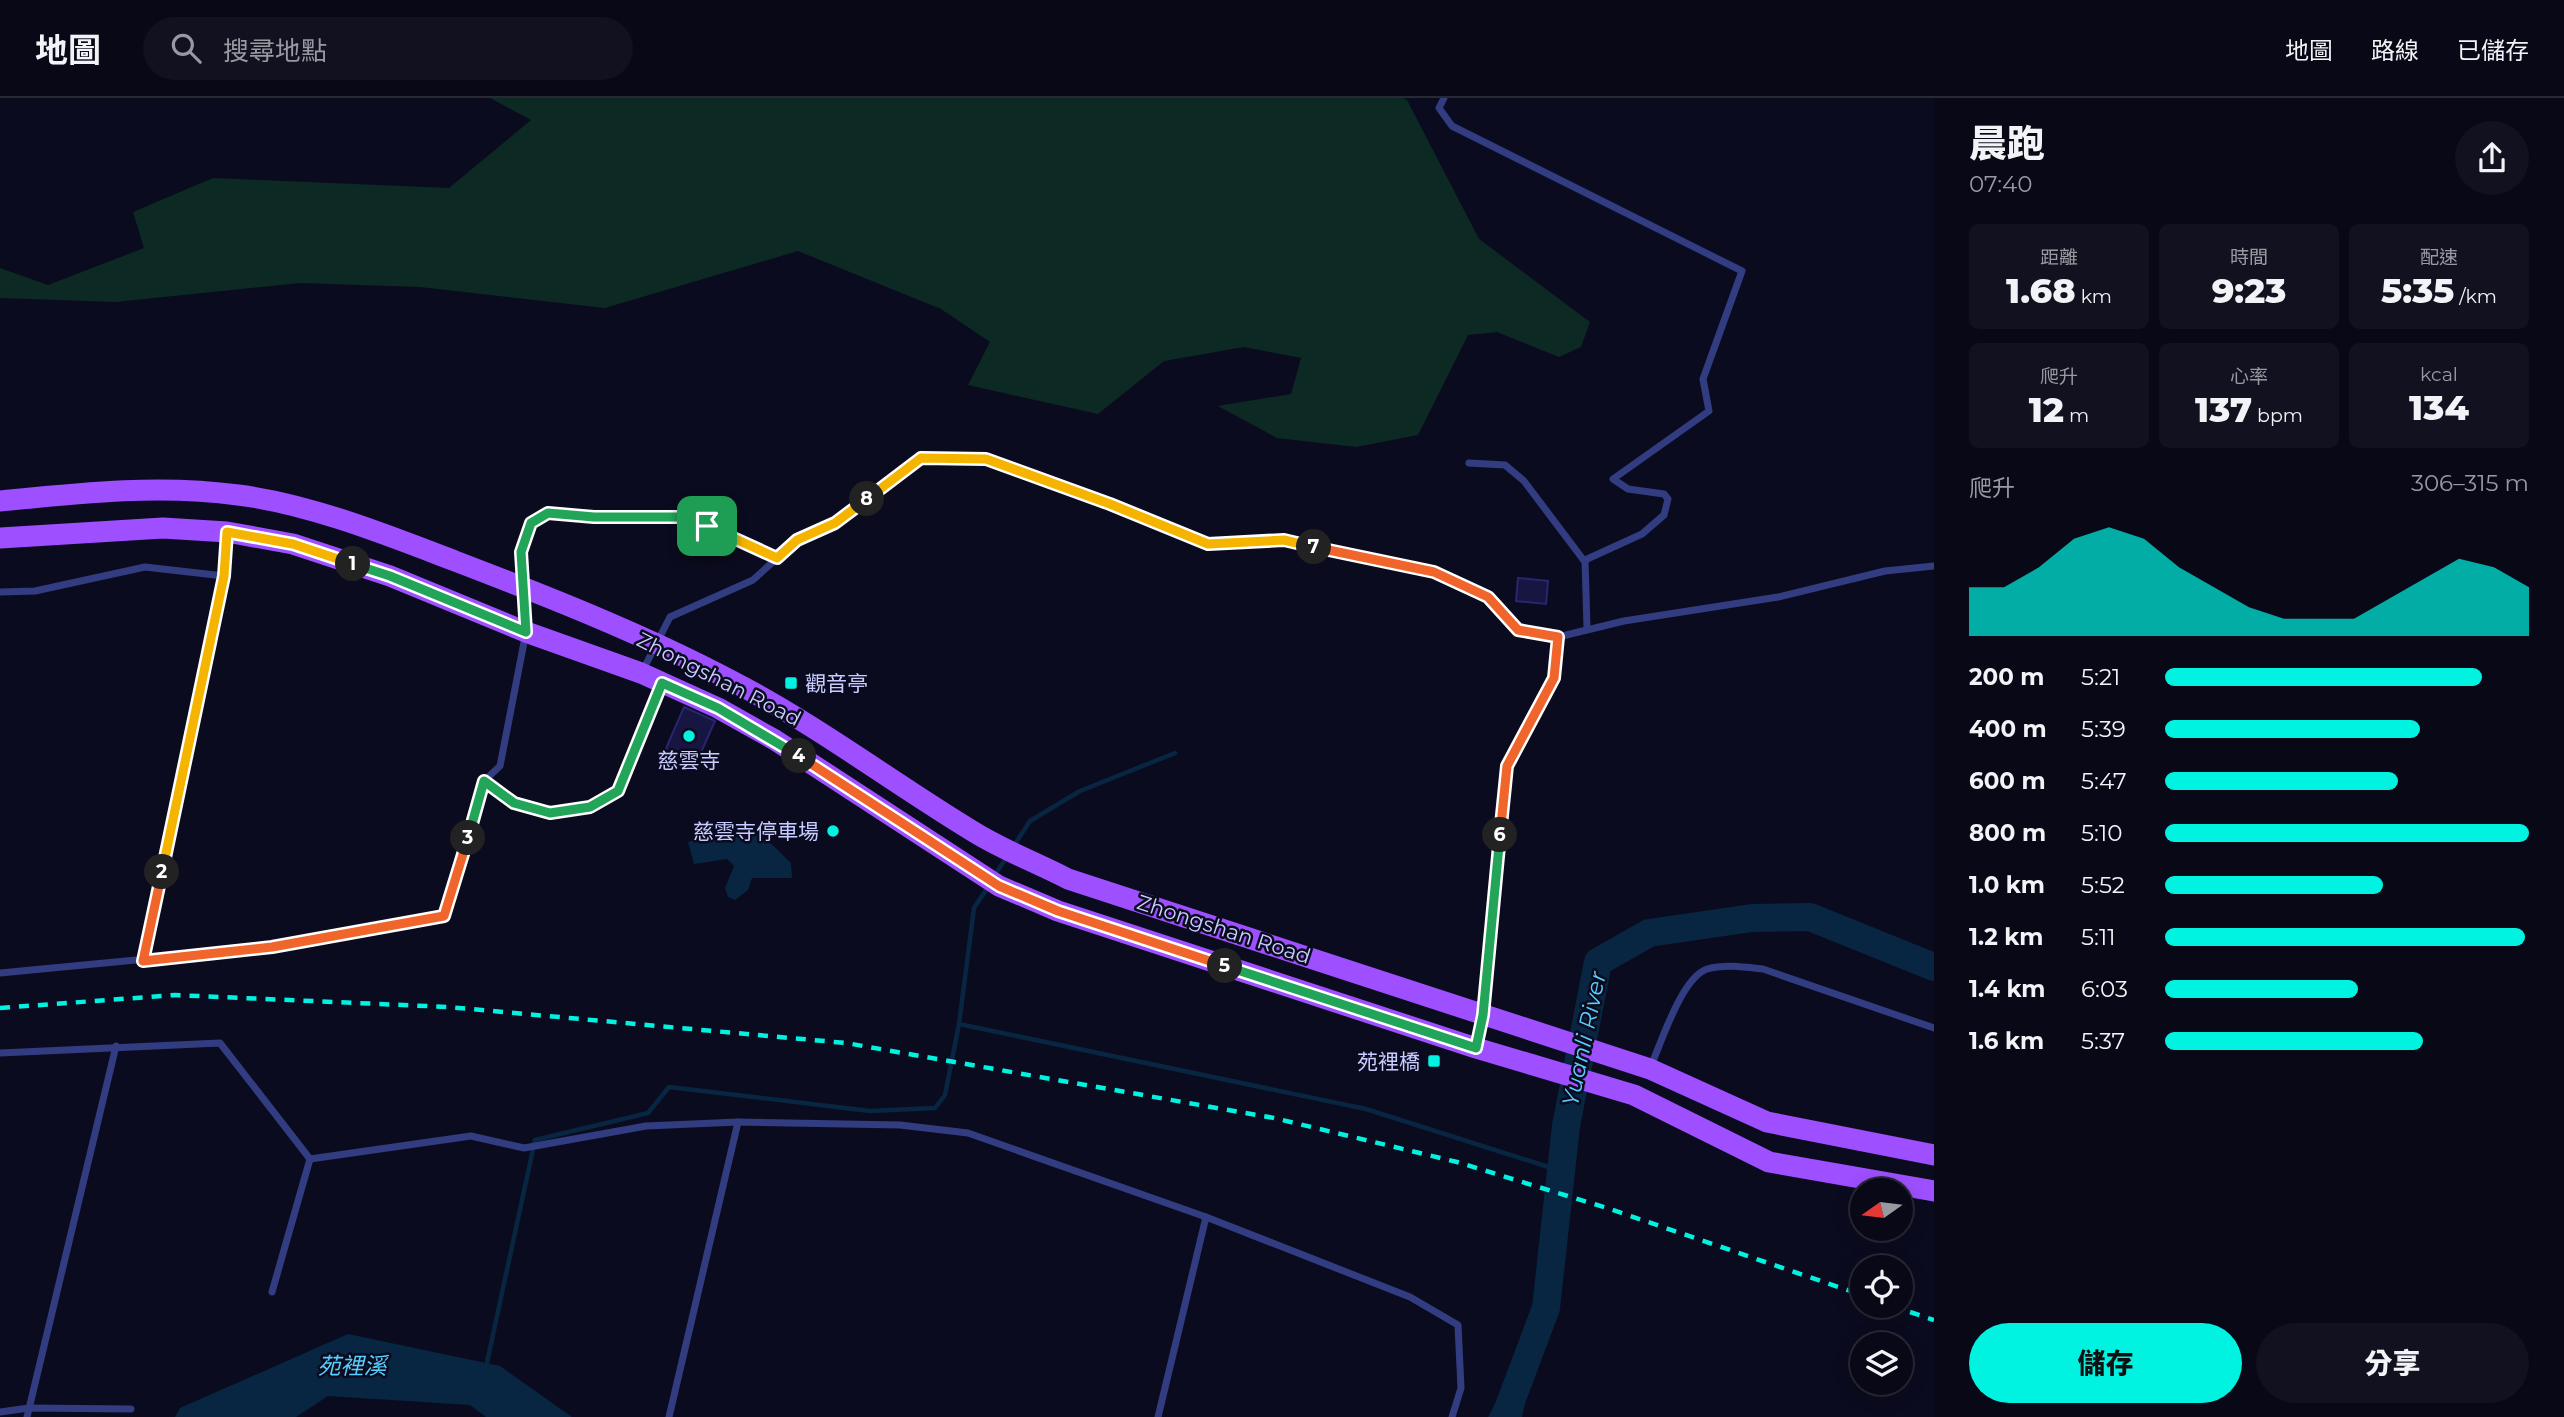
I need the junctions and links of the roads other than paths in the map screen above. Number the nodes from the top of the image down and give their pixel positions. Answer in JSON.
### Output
{"nodes":[{"id":1,"x":1444,"y":98,"type":"edge"},
{"id":2,"x":1469,"y":463,"type":"dead end"},
{"id":3,"x":0,"y":500,"type":"edge"},
{"id":4,"x":227,"y":532,"type":"junction"},
{"id":5,"x":0,"y":538,"type":"edge"},
{"id":6,"x":777,"y":558,"type":"junction"},
{"id":7,"x":1585,"y":562,"type":"junction"},
{"id":8,"x":1934,"y":566,"type":"edge"},
{"id":9,"x":224,"y":576,"type":"junction"},
{"id":10,"x":525,"y":588,"type":"junction"},
{"id":11,"x":0,"y":592,"type":"edge"},
{"id":12,"x":1587,"y":628,"type":"junction"},
{"id":13,"x":526,"y":632,"type":"junction"},
{"id":14,"x":1558,"y":637,"type":"junction"},
{"id":15,"x":657,"y":645,"type":"junction"},
{"id":16,"x":640,"y":673,"type":"junction"},
{"id":17,"x":662,"y":683,"type":"junction"},
{"id":18,"x":789,"y":713,"type":"junction"},
{"id":19,"x":775,"y":740,"type":"junction"},
{"id":20,"x":484,"y":781,"type":"junction"},
{"id":21,"x":143,"y":961,"type":"junction"},
{"id":22,"x":0,"y":974,"type":"edge"},
{"id":23,"x":1483,"y":1015,"type":"junction"},
{"id":24,"x":1934,"y":1027,"type":"edge"},
{"id":25,"x":116,"y":1046,"type":"junction"},
{"id":26,"x":1476,"y":1048,"type":"junction"},
{"id":27,"x":0,"y":1053,"type":"edge"},
{"id":28,"x":1650,"y":1069,"type":"junction"},
{"id":29,"x":738,"y":1122,"type":"junction"},
{"id":30,"x":1934,"y":1155,"type":"edge"},
{"id":31,"x":310,"y":1159,"type":"junction"},
{"id":32,"x":1934,"y":1191,"type":"edge"},
{"id":33,"x":1206,"y":1217,"type":"junction"},
{"id":34,"x":272,"y":1292,"type":"dead end"},
{"id":35,"x":131,"y":1409,"type":"dead end"},
{"id":36,"x":0,"y":1412,"type":"edge"},
{"id":37,"x":28,"y":1413,"type":"edge"},
{"id":38,"x":669,"y":1417,"type":"edge"},
{"id":39,"x":1158,"y":1417,"type":"edge"},
{"id":40,"x":1452,"y":1417,"type":"edge"}],
"edges":[{"from":1,"to":7,"type":"lane"},
{"from":2,"to":7,"type":"lane"},
{"from":3,"to":10,"type":"main road","name":"Zhongshan Road"},
{"from":4,"to":5,"type":"main road","name":"Zhongshan Road"},
{"from":4,"to":9,"type":"lane"},
{"from":4,"to":13,"type":"main road","name":"Zhongshan Road"},
{"from":6,"to":10,"type":"lane"},
{"from":6,"to":14,"type":"lane"},
{"from":6,"to":15,"type":"lane"},
{"from":7,"to":12,"type":"lane"},
{"from":8,"to":12,"type":"lane"},
{"from":9,"to":11,"type":"lane"},
{"from":9,"to":21,"type":"lane"},
{"from":10,"to":13,"type":"lane"},
{"from":10,"to":15,"type":"main road","name":"Zhongshan Road"},
{"from":12,"to":14,"type":"lane"},
{"from":13,"to":16,"type":"main road","name":"Zhongshan Road"},
{"from":13,"to":20,"type":"lane"},
{"from":14,"to":23,"type":"lane"},
{"from":15,"to":16,"type":"lane"},
{"from":15,"to":18,"type":"main road","name":"Zhongshan Road"},
{"from":16,"to":17,"type":"main road","name":"Zhongshan Road"},
{"from":17,"to":19,"type":"main road","name":"Zhongshan Road"},
{"from":17,"to":20,"type":"lane"},
{"from":18,"to":19,"type":"main road"},
{"from":18,"to":23,"type":"main road","name":"Zhongshan Road"},
{"from":19,"to":26,"type":"main road","name":"Zhongshan Road"},
{"from":20,"to":21,"type":"lane"},
{"from":21,"to":22,"type":"lane"},
{"from":23,"to":26,"type":"lane"},
{"from":23,"to":28,"type":"main road"},
{"from":24,"to":28,"type":"lane"},
{"from":25,"to":27,"type":"lane"},
{"from":25,"to":31,"type":"lane"},
{"from":25,"to":37,"type":"lane"},
{"from":26,"to":32,"type":"main road"},
{"from":28,"to":30,"type":"main road"},
{"from":29,"to":31,"type":"lane"},
{"from":29,"to":33,"type":"lane"},
{"from":29,"to":38,"type":"lane"},
{"from":31,"to":34,"type":"lane"},
{"from":33,"to":39,"type":"lane"},
{"from":33,"to":40,"type":"lane"},
{"from":35,"to":37,"type":"lane"},
{"from":36,"to":37,"type":"lane"}]}
